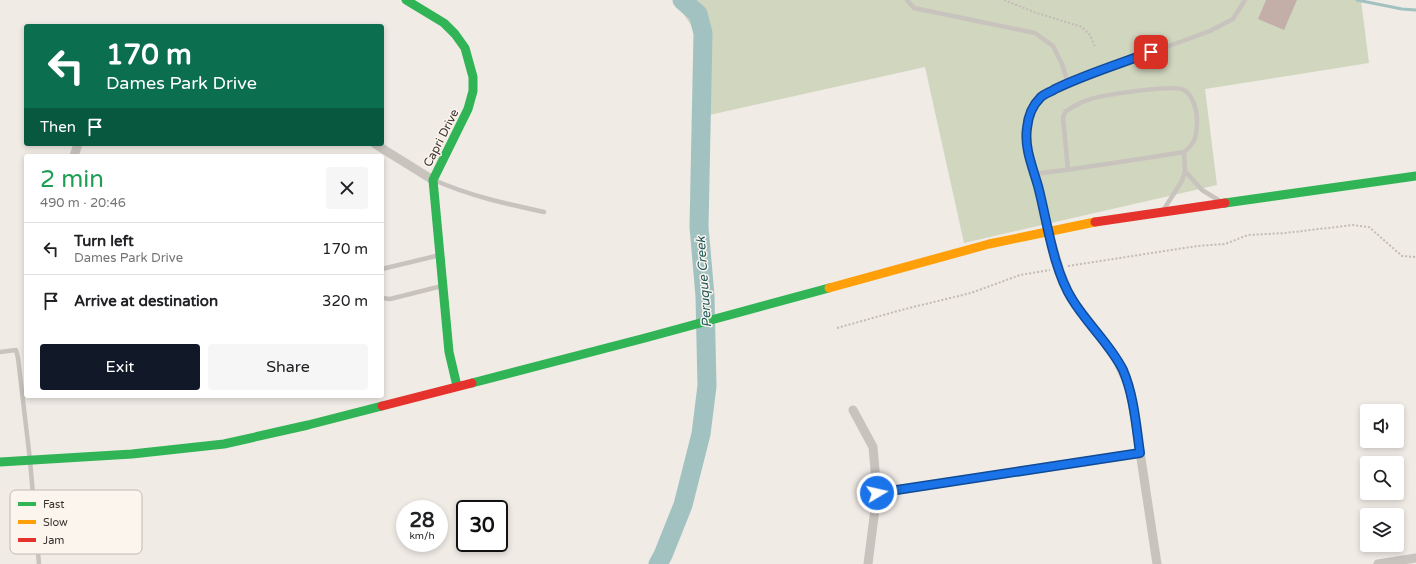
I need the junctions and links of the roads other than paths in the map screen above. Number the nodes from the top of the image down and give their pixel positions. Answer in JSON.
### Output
{"nodes":[{"id":1,"x":406,"y":0,"type":"edge"},
{"id":2,"x":907,"y":0,"type":"edge"},
{"id":3,"x":1244,"y":0,"type":"edge"},
{"id":4,"x":1068,"y":83,"type":"junction"},
{"id":5,"x":378,"y":146,"type":"edge"},
{"id":6,"x":1184,"y":152,"type":"junction"},
{"id":7,"x":1068,"y":170,"type":"junction"},
{"id":8,"x":1185,"y":171,"type":"junction"},
{"id":9,"x":1034,"y":174,"type":"junction"},
{"id":10,"x":1416,"y":176,"type":"edge"},
{"id":11,"x":433,"y":180,"type":"junction"},
{"id":12,"x":1222,"y":202,"type":"junction"},
{"id":13,"x":1164,"y":210,"type":"junction"},
{"id":14,"x":544,"y":212,"type":"dead end"},
{"id":15,"x":1048,"y":231,"type":"junction"},
{"id":16,"x":440,"y":255,"type":"junction"},
{"id":17,"x":384,"y":269,"type":"edge"},
{"id":18,"x":442,"y":286,"type":"junction"},
{"id":19,"x":384,"y":298,"type":"edge"},
{"id":20,"x":0,"y":352,"type":"edge"},
{"id":21,"x":457,"y":386,"type":"junction"},
{"id":22,"x":853,"y":410,"type":"dead end"},
{"id":23,"x":1140,"y":453,"type":"junction"},
{"id":24,"x":30,"y":460,"type":"junction"},
{"id":25,"x":0,"y":462,"type":"edge"},
{"id":26,"x":33,"y":490,"type":"edge"},
{"id":27,"x":877,"y":493,"type":"junction"},
{"id":28,"x":38,"y":554,"type":"edge"},
{"id":29,"x":1416,"y":558,"type":"edge"},
{"id":30,"x":39,"y":564,"type":"edge"},
{"id":31,"x":868,"y":564,"type":"edge"},
{"id":32,"x":1157,"y":564,"type":"edge"},
{"id":33,"x":1378,"y":564,"type":"edge"}],
"edges":[{"from":1,"to":11,"type":"main road","name":"Capri Drive"},
{"from":2,"to":4,"type":"lane"},
{"from":3,"to":4,"type":"lane"},
{"from":4,"to":9,"type":"lane"},
{"from":5,"to":11,"type":"street"},
{"from":6,"to":7,"type":"lane"},
{"from":6,"to":7,"type":"lane"},
{"from":6,"to":8,"type":"lane"},
{"from":7,"to":9,"type":"lane"},
{"from":8,"to":12,"type":"lane"},
{"from":8,"to":13,"type":"lane"},
{"from":9,"to":15,"type":"lane"},
{"from":10,"to":12,"type":"main road"},
{"from":11,"to":14,"type":"lane"},
{"from":11,"to":16,"type":"main road","name":"Capri Drive"},
{"from":12,"to":13,"type":"main road"},
{"from":13,"to":15,"type":"main road"},
{"from":15,"to":21,"type":"main road"},
{"from":15,"to":23,"type":"street"},
{"from":16,"to":17,"type":"lane"},
{"from":16,"to":18,"type":"main road","name":"Capri Drive"},
{"from":18,"to":19,"type":"lane"},
{"from":18,"to":21,"type":"main road","name":"Capri Drive"},
{"from":20,"to":24,"type":"lane"},
{"from":21,"to":24,"type":"main road"},
{"from":22,"to":27,"type":"street"},
{"from":23,"to":27,"type":"street"},
{"from":23,"to":32,"type":"street"},
{"from":24,"to":25,"type":"main road"},
{"from":24,"to":26,"type":"lane"},
{"from":27,"to":31,"type":"street"},
{"from":28,"to":30,"type":"lane"},
{"from":29,"to":33,"type":"street"}]}
